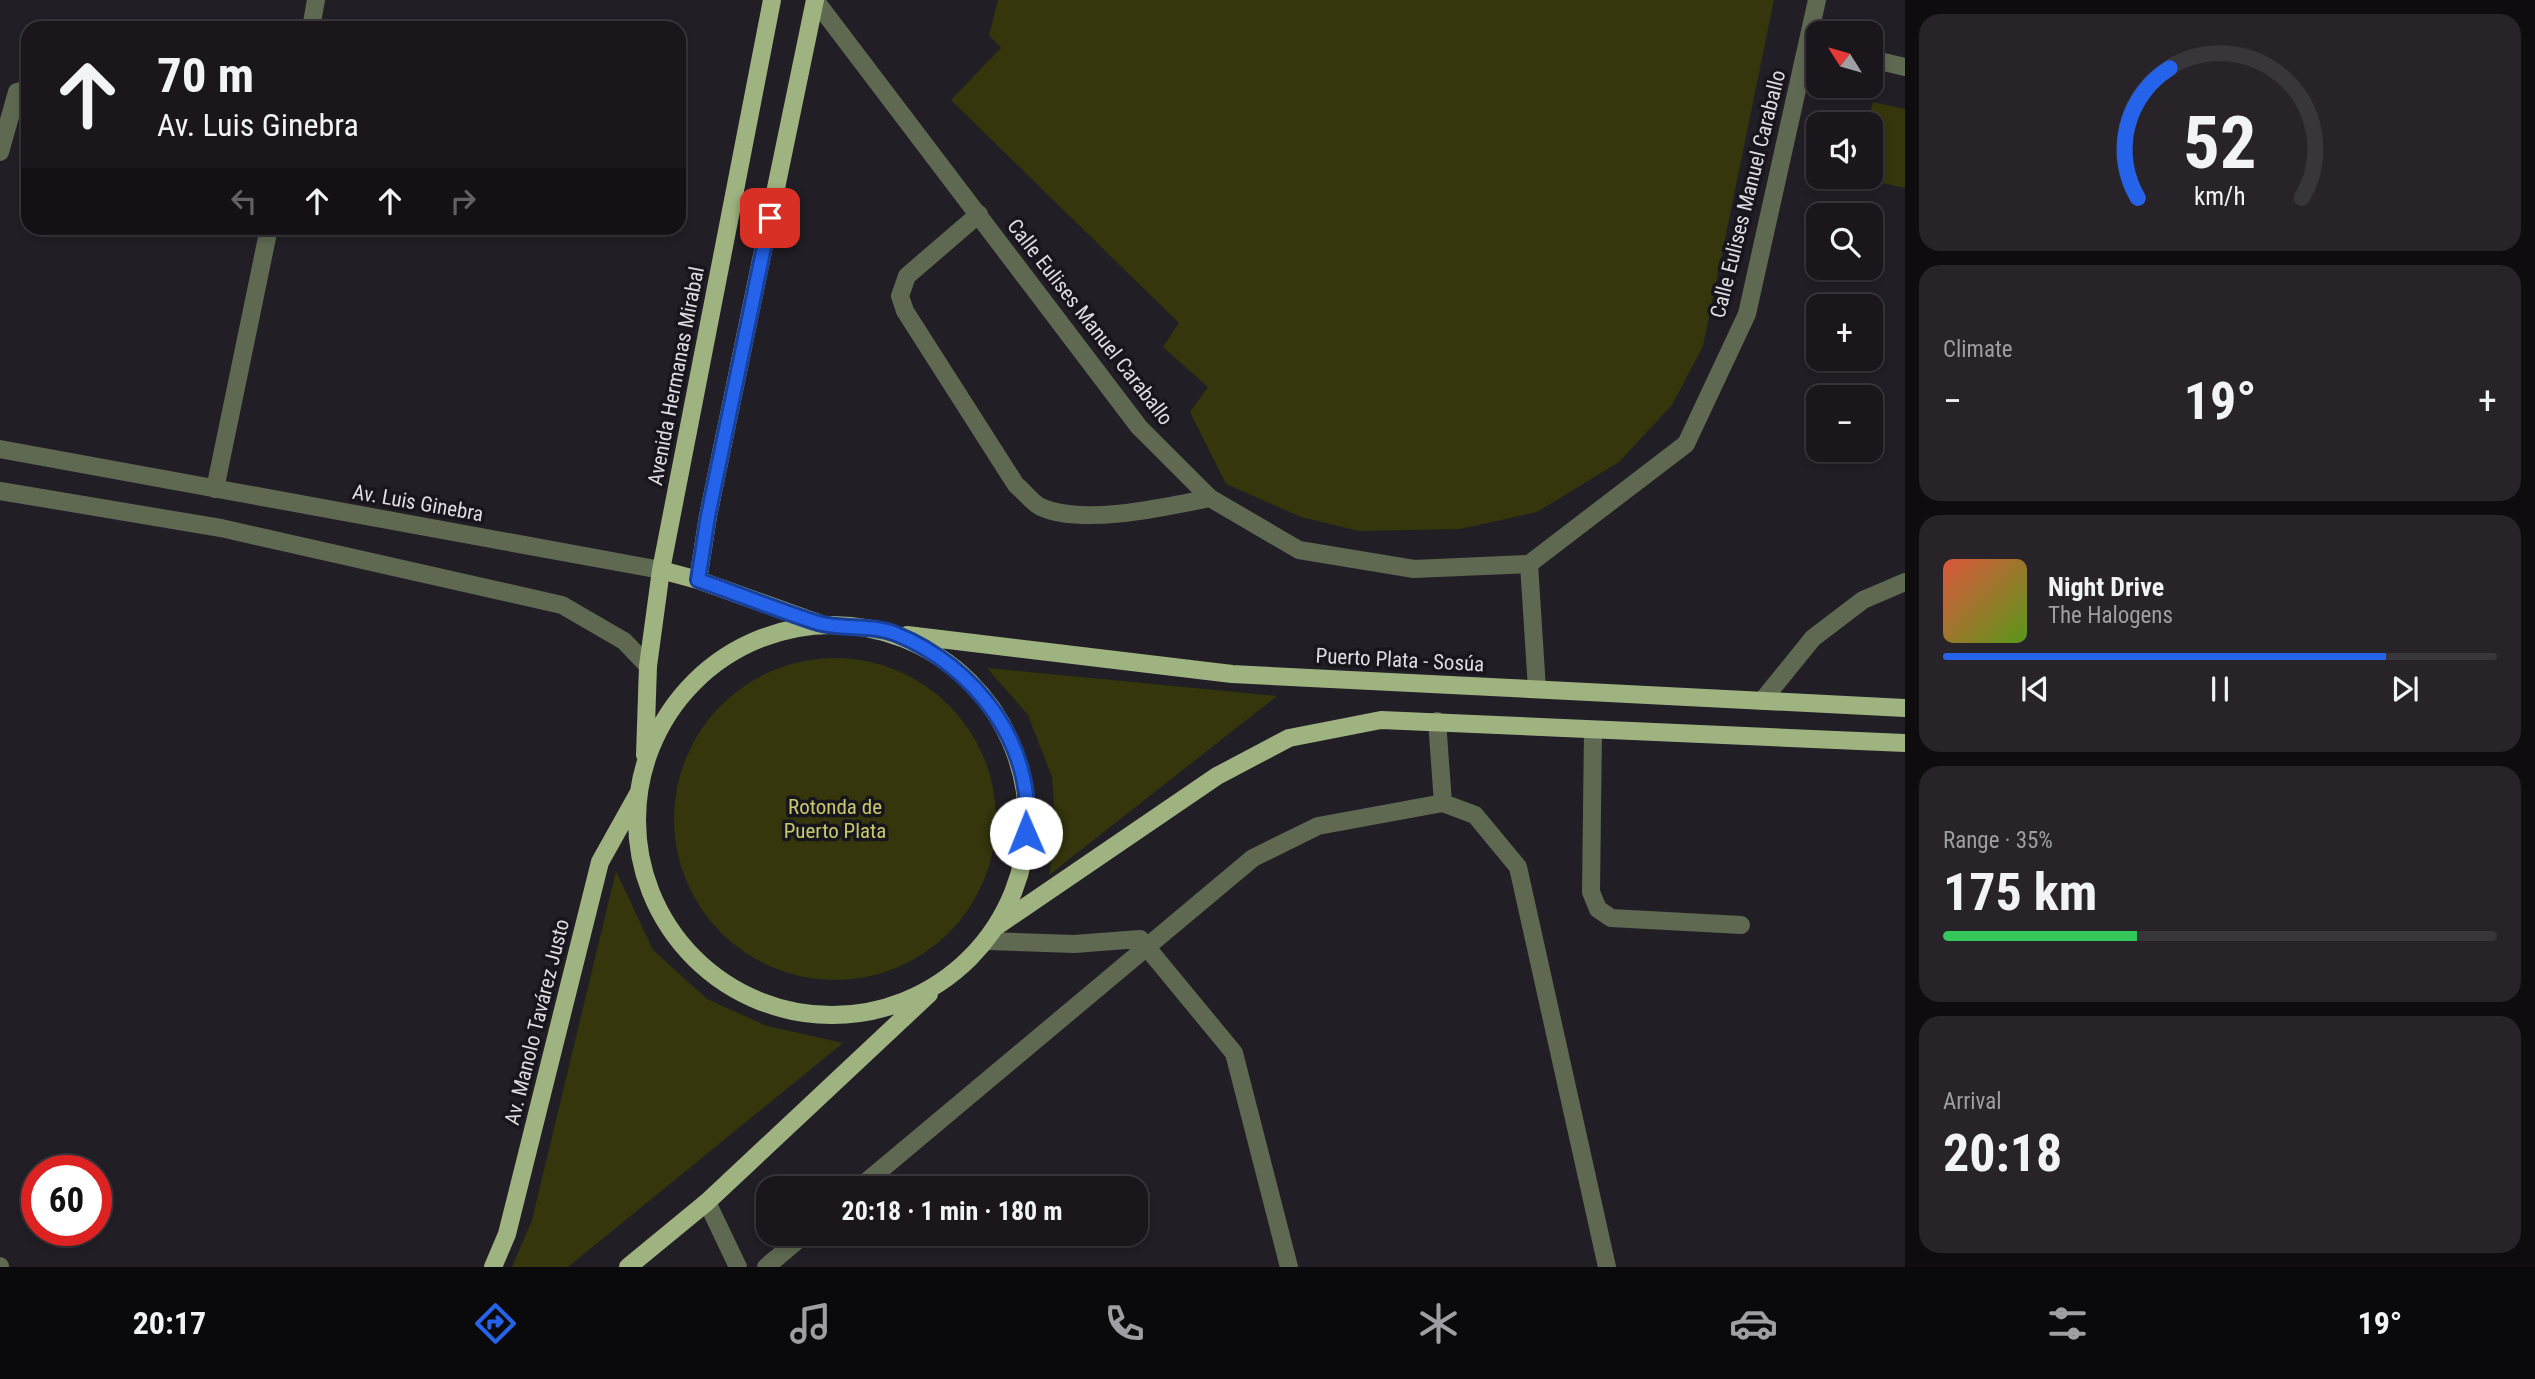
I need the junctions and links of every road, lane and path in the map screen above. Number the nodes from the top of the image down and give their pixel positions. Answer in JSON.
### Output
{"nodes":[{"id":1,"x":316,"y":0,"type":"edge"},
{"id":2,"x":772,"y":0,"type":"edge"},
{"id":3,"x":815,"y":0,"type":"edge"},
{"id":4,"x":1817,"y":0,"type":"edge"},
{"id":5,"x":312,"y":21,"type":"edge"},
{"id":6,"x":1815,"y":21,"type":"edge"},
{"id":7,"x":1883,"y":62,"type":"edge"},
{"id":8,"x":1905,"y":67,"type":"edge"},
{"id":9,"x":1806,"y":74,"type":"edge"},
{"id":10,"x":21,"y":91,"type":"edge"},
{"id":11,"x":0,"y":152,"type":"edge"},
{"id":12,"x":979,"y":214,"type":"junction"},
{"id":13,"x":268,"y":235,"type":"edge"},
{"id":14,"x":0,"y":449,"type":"edge"},
{"id":15,"x":215,"y":489,"type":"junction"},
{"id":16,"x":0,"y":491,"type":"edge"},
{"id":17,"x":1210,"y":498,"type":"junction"},
{"id":18,"x":1529,"y":564,"type":"junction"},
{"id":19,"x":661,"y":570,"type":"junction"},
{"id":20,"x":698,"y":580,"type":"junction"},
{"id":21,"x":1905,"y":582,"type":"edge"},
{"id":22,"x":821,"y":624,"type":"junction"},
{"id":23,"x":895,"y":634,"type":"junction"},
{"id":24,"x":648,"y":666,"type":"junction"},
{"id":25,"x":1537,"y":689,"type":"junction"},
{"id":26,"x":1762,"y":701,"type":"junction"},
{"id":27,"x":1905,"y":708,"type":"edge"},
{"id":28,"x":1437,"y":722,"type":"junction"},
{"id":29,"x":1593,"y":730,"type":"junction"},
{"id":30,"x":1905,"y":743,"type":"edge"},
{"id":31,"x":644,"y":763,"type":"junction"},
{"id":32,"x":638,"y":793,"type":"junction"},
{"id":33,"x":1443,"y":803,"type":"junction"},
{"id":34,"x":1741,"y":925,"type":"dead end"},
{"id":35,"x":992,"y":933,"type":"junction"},
{"id":36,"x":1146,"y":946,"type":"junction"},
{"id":37,"x":939,"y":985,"type":"junction"},
{"id":38,"x":873,"y":1176,"type":"edge"},
{"id":39,"x":707,"y":1202,"type":"junction"},
{"id":40,"x":791,"y":1246,"type":"edge"},
{"id":41,"x":492,"y":1267,"type":"edge"},
{"id":42,"x":628,"y":1267,"type":"edge"},
{"id":43,"x":738,"y":1267,"type":"edge"},
{"id":44,"x":766,"y":1267,"type":"edge"},
{"id":45,"x":1289,"y":1267,"type":"edge"},
{"id":46,"x":1606,"y":1267,"type":"edge"}],
"edges":[{"from":1,"to":5,"type":"street"},
{"from":2,"to":19,"type":"main road","name":"Avenida Hermanas Mirabal"},
{"from":3,"to":12,"type":"street","name":"Calle Eulises Manuel Caraballo"},
{"from":3,"to":20,"type":"main road"},
{"from":4,"to":6,"type":"street","name":"Calle Eulises Manuel Caraballo"},
{"from":7,"to":8,"type":"street"},
{"from":9,"to":18,"type":"street","name":"Calle Eulises Manuel Caraballo"},
{"from":10,"to":11,"type":"street"},
{"from":12,"to":17,"type":"street","name":"Calle Eulises Manuel Caraballo"},
{"from":12,"to":17,"type":"street"},
{"from":13,"to":15,"type":"street"},
{"from":14,"to":15,"type":"street","name":"Av. Luis Ginebra"},
{"from":15,"to":19,"type":"street","name":"Av. Luis Ginebra"},
{"from":16,"to":24,"type":"street"},
{"from":17,"to":18,"type":"street","name":"Calle Eulises Manuel Caraballo"},
{"from":18,"to":25,"type":"street"},
{"from":19,"to":20,"type":"main road","name":"Av. Luis Ginebra"},
{"from":19,"to":24,"type":"main road","name":"Avenida Hermanas Mirabal"},
{"from":20,"to":22,"type":"main road","name":"Av. Luis Ginebra"},
{"from":21,"to":26,"type":"street"},
{"from":22,"to":23,"type":"main road"},
{"from":22,"to":31,"type":"main road"},
{"from":23,"to":25,"type":"main road","name":"Puerto Plata - Sosúa"},
{"from":23,"to":35,"type":"main road"},
{"from":24,"to":31,"type":"main road","name":"Avenida Hermanas Mirabal"},
{"from":25,"to":26,"type":"main road","name":"Puerto Plata - Sosúa"},
{"from":26,"to":27,"type":"main road","name":"Puerto Plata - Sosúa"},
{"from":28,"to":29,"type":"main road"},
{"from":28,"to":33,"type":"street"},
{"from":28,"to":35,"type":"main road"},
{"from":29,"to":30,"type":"main road"},
{"from":29,"to":34,"type":"street"},
{"from":31,"to":32,"type":"main road"},
{"from":32,"to":37,"type":"main road"},
{"from":32,"to":41,"type":"main road","name":"Av. Manolo Tavárez Justo"},
{"from":33,"to":36,"type":"street"},
{"from":33,"to":46,"type":"street"},
{"from":35,"to":36,"type":"street"},
{"from":35,"to":37,"type":"main road"},
{"from":36,"to":38,"type":"street"},
{"from":36,"to":45,"type":"street"},
{"from":37,"to":39,"type":"main road"},
{"from":39,"to":42,"type":"main road"},
{"from":39,"to":43,"type":"street"},
{"from":40,"to":44,"type":"street"}]}
